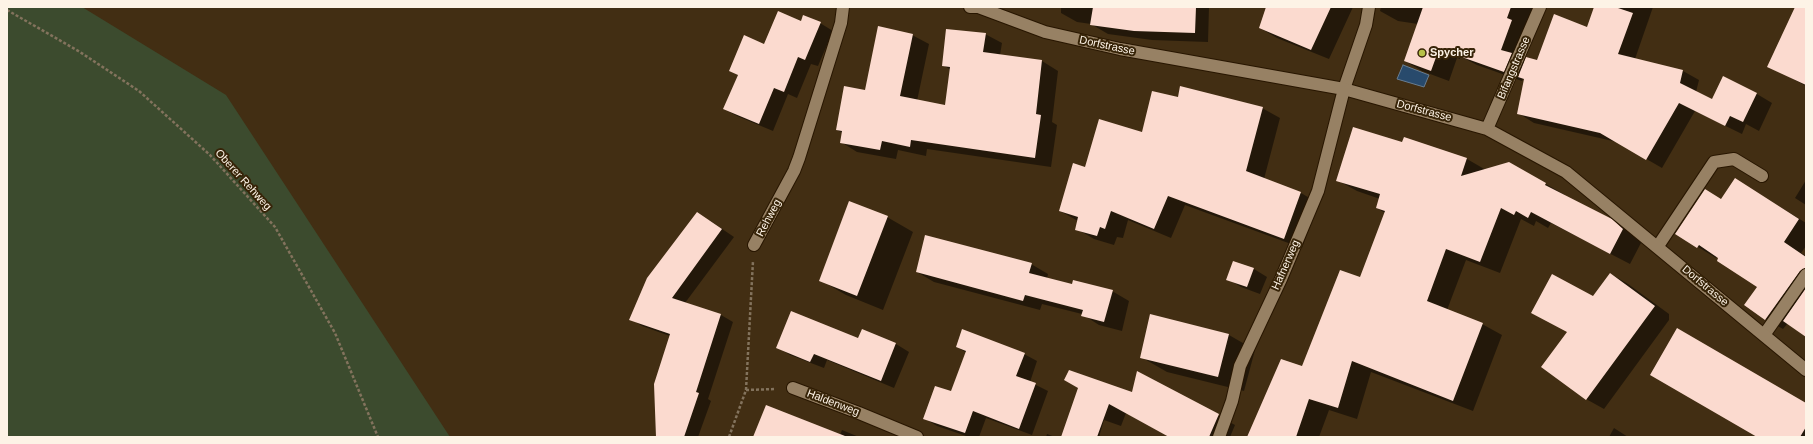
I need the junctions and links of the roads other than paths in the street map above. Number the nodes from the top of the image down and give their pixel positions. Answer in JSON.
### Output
{"nodes":[{"id":1,"x":843,"y":7,"type":"edge"},
{"id":2,"x":970,"y":7,"type":"edge"},
{"id":3,"x":978,"y":7,"type":"edge"},
{"id":4,"x":1369,"y":7,"type":"edge"},
{"id":5,"x":1540,"y":7,"type":"edge"},
{"id":6,"x":1344,"y":89,"type":"junction"},
{"id":7,"x":1488,"y":129,"type":"junction"},
{"id":8,"x":1762,"y":176,"type":"dead end"},
{"id":9,"x":754,"y":245,"type":"road end"},
{"id":10,"x":1658,"y":246,"type":"junction"},
{"id":11,"x":1806,"y":275,"type":"edge"},
{"id":12,"x":1764,"y":336,"type":"junction"},
{"id":13,"x":1806,"y":370,"type":"edge"},
{"id":14,"x":793,"y":388,"type":"road end"},
{"id":15,"x":917,"y":437,"type":"edge"},
{"id":16,"x":1219,"y":437,"type":"edge"}],
"edges":[{"from":1,"to":9,"type":"street","name":"Rehweg"},
{"from":2,"to":3,"type":"street","name":"Dorfstrasse"},
{"from":3,"to":6,"type":"street","name":"Dorfstrasse"},
{"from":4,"to":6,"type":"street","name":"Hafnerweg"},
{"from":5,"to":7,"type":"street","name":"Bifangstrasse"},
{"from":6,"to":7,"type":"street","name":"Dorfstrasse"},
{"from":6,"to":16,"type":"street","name":"Hafnerweg"},
{"from":7,"to":10,"type":"street","name":"Dorfstrasse"},
{"from":8,"to":10,"type":"street"},
{"from":10,"to":12,"type":"street","name":"Dorfstrasse"},
{"from":11,"to":12,"type":"street"},
{"from":12,"to":13,"type":"street","name":"Dorfstrasse"},
{"from":14,"to":15,"type":"street","name":"Haldenweg"}]}
